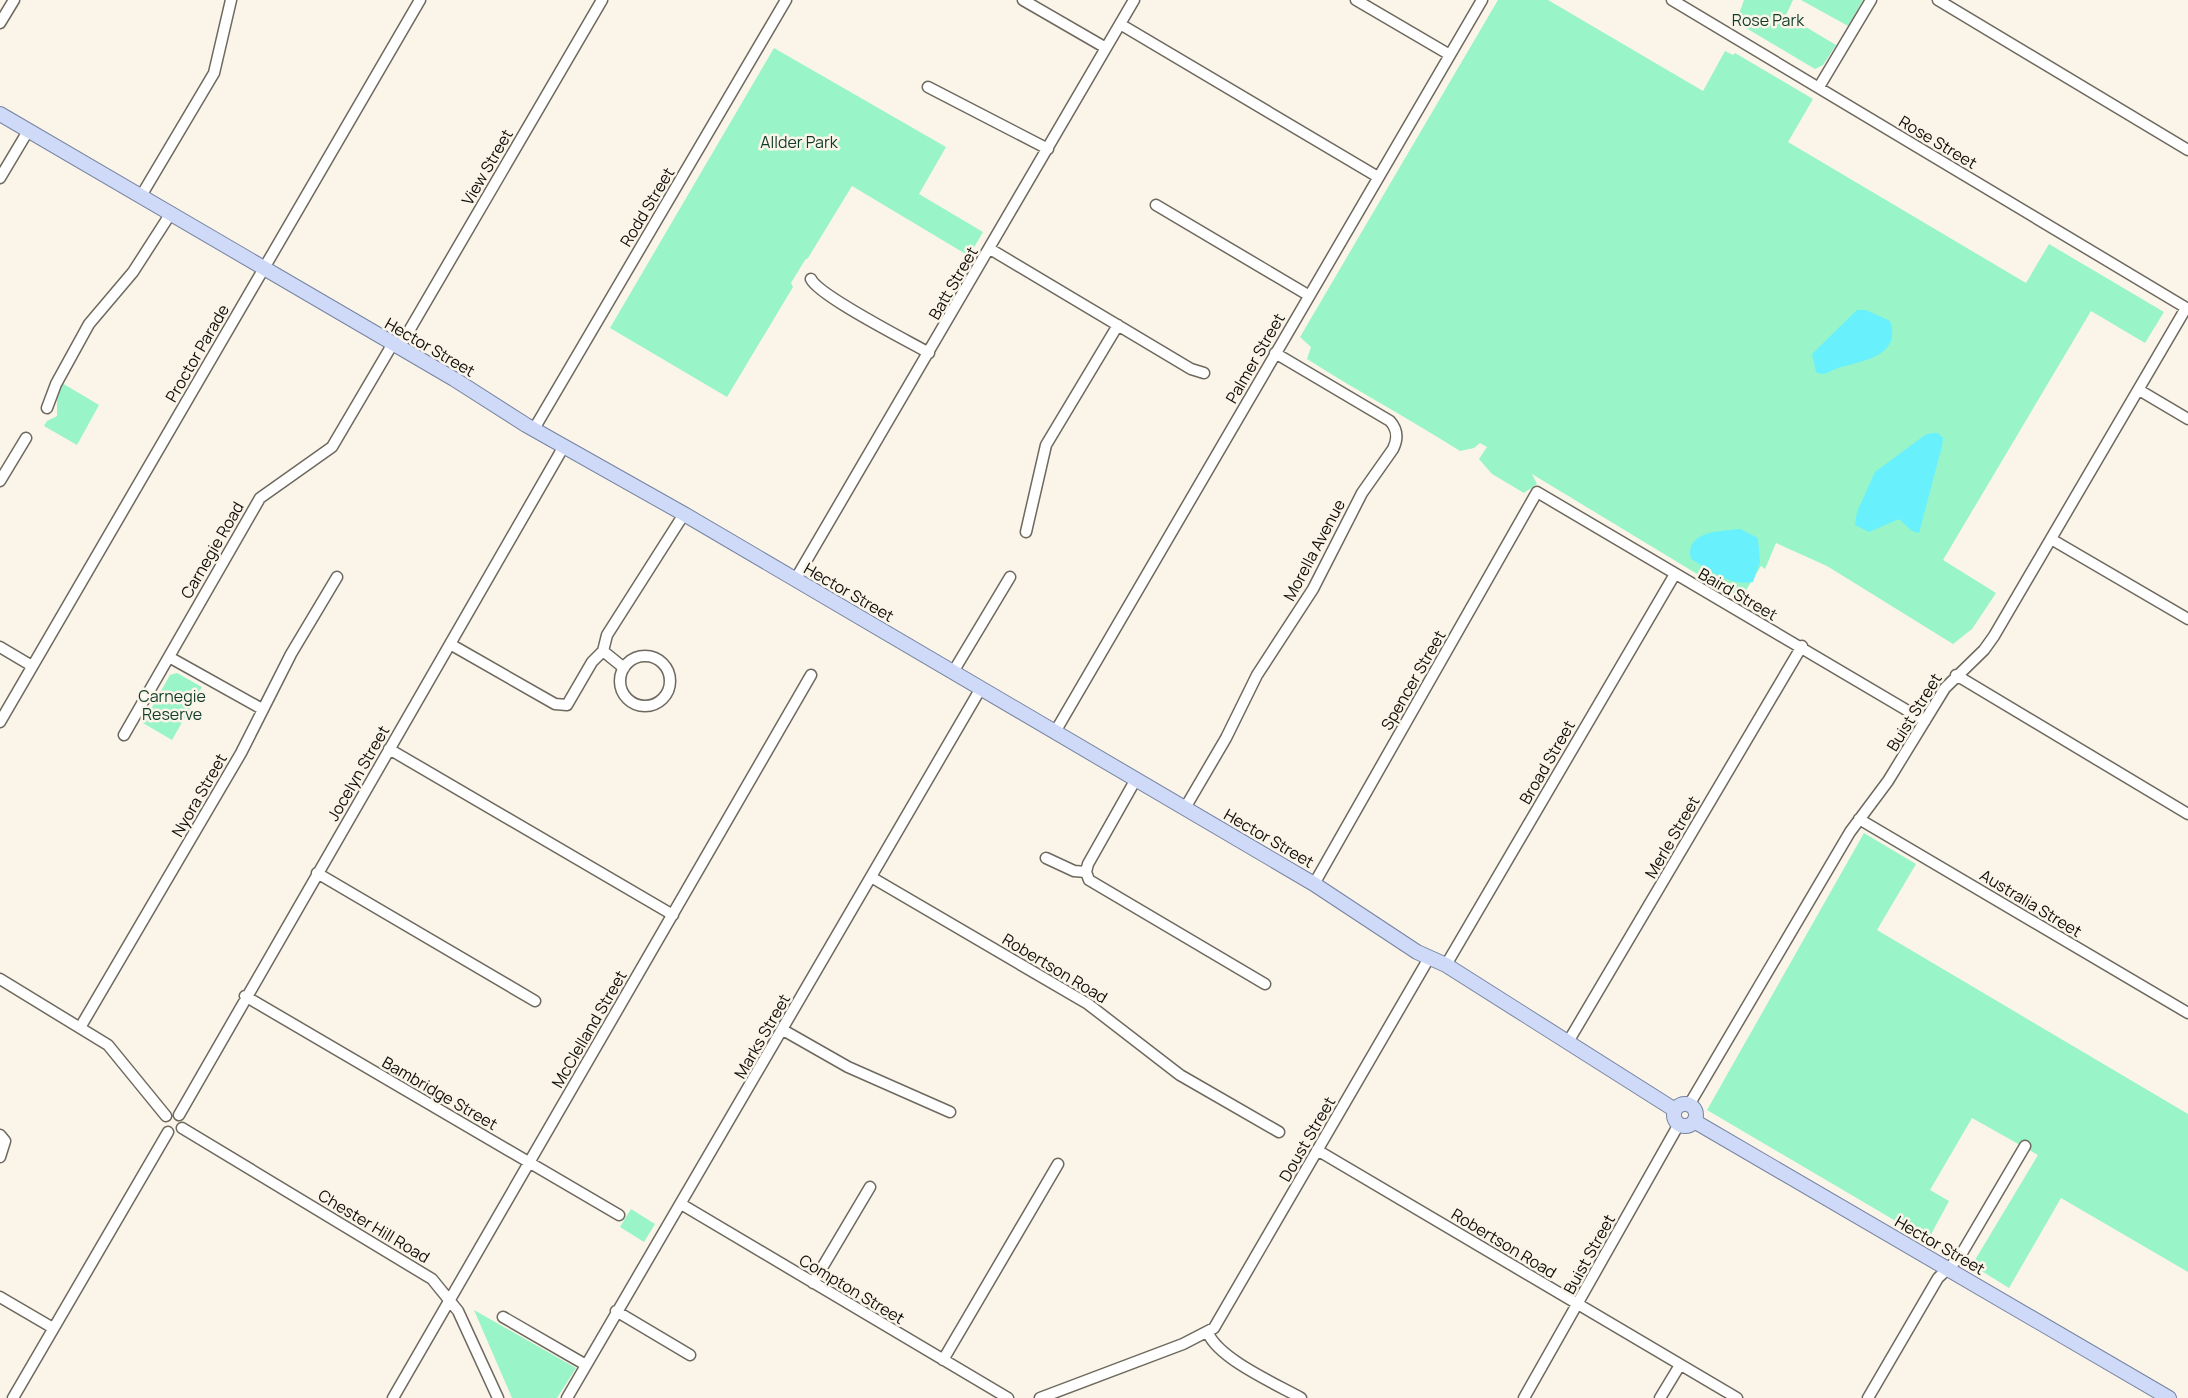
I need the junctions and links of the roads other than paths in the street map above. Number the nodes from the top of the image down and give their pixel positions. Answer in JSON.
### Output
{"nodes":[{"id":1,"x":14,"y":0,"type":"edge"},
{"id":2,"x":231,"y":0,"type":"edge"},
{"id":3,"x":420,"y":0,"type":"edge"},
{"id":4,"x":602,"y":0,"type":"edge"},
{"id":5,"x":786,"y":0,"type":"edge"},
{"id":6,"x":1023,"y":0,"type":"edge"},
{"id":7,"x":1134,"y":0,"type":"edge"},
{"id":8,"x":1356,"y":0,"type":"edge"},
{"id":9,"x":1482,"y":0,"type":"edge"},
{"id":10,"x":1672,"y":0,"type":"edge"},
{"id":11,"x":1871,"y":0,"type":"edge"},
{"id":12,"x":1938,"y":0,"type":"edge"},
{"id":13,"x":0,"y":24,"type":"edge"},
{"id":14,"x":1120,"y":24,"type":"junction"},
{"id":15,"x":1106,"y":48,"type":"junction"},
{"id":16,"x":1450,"y":55,"type":"junction"},
{"id":17,"x":928,"y":87,"type":"dead end"},
{"id":18,"x":1819,"y":87,"type":"junction"},
{"id":19,"x":0,"y":114,"type":"edge"},
{"id":20,"x":28,"y":131,"type":"junction"},
{"id":21,"x":1048,"y":148,"type":"junction"},
{"id":22,"x":2188,"y":150,"type":"edge"},
{"id":23,"x":1378,"y":177,"type":"junction"},
{"id":24,"x":0,"y":178,"type":"edge"},
{"id":25,"x":141,"y":196,"type":"junction"},
{"id":26,"x":1156,"y":205,"type":"dead end"},
{"id":27,"x":171,"y":213,"type":"junction"},
{"id":28,"x":990,"y":249,"type":"junction"},
{"id":29,"x":264,"y":268,"type":"junction"},
{"id":30,"x":811,"y":279,"type":"dead end"},
{"id":31,"x":1308,"y":295,"type":"junction"},
{"id":32,"x":2187,"y":309,"type":"edge"},
{"id":33,"x":1118,"y":326,"type":"junction"},
{"id":34,"x":395,"y":346,"type":"junction"},
{"id":35,"x":929,"y":353,"type":"junction"},
{"id":36,"x":1275,"y":353,"type":"junction"},
{"id":37,"x":1204,"y":373,"type":"dead end"},
{"id":38,"x":2139,"y":390,"type":"junction"},
{"id":39,"x":47,"y":408,"type":"dead end"},
{"id":40,"x":2188,"y":419,"type":"edge"},
{"id":41,"x":534,"y":429,"type":"junction"},
{"id":42,"x":26,"y":438,"type":"dead end"},
{"id":43,"x":564,"y":446,"type":"junction"},
{"id":44,"x":0,"y":481,"type":"edge"},
{"id":45,"x":1537,"y":492,"type":"joint"},
{"id":46,"x":684,"y":514,"type":"junction"},
{"id":47,"x":1026,"y":532,"type":"dead end"},
{"id":48,"x":2051,"y":539,"type":"junction"},
{"id":49,"x":1675,"y":574,"type":"junction"},
{"id":50,"x":337,"y":577,"type":"dead end"},
{"id":51,"x":1010,"y":577,"type":"dead end"},
{"id":52,"x":795,"y":580,"type":"junction"},
{"id":53,"x":2188,"y":620,"type":"edge"},
{"id":54,"x":450,"y":644,"type":"junction"},
{"id":55,"x":1802,"y":646,"type":"junction"},
{"id":56,"x":0,"y":647,"type":"edge"},
{"id":57,"x":603,"y":651,"type":"junction"},
{"id":58,"x":169,"y":657,"type":"junction"},
{"id":59,"x":32,"y":666,"type":"junction"},
{"id":60,"x":624,"y":668,"type":"junction"},
{"id":61,"x":953,"y":672,"type":"junction"},
{"id":62,"x":810,"y":675,"type":"dead end"},
{"id":63,"x":1956,"y":675,"type":"junction"},
{"id":64,"x":981,"y":688,"type":"junction"},
{"id":65,"x":262,"y":709,"type":"junction"},
{"id":66,"x":1925,"y":721,"type":"junction"},
{"id":67,"x":0,"y":722,"type":"edge"},
{"id":68,"x":1055,"y":732,"type":"junction"},
{"id":69,"x":124,"y":735,"type":"dead end"},
{"id":70,"x":389,"y":748,"type":"junction"},
{"id":71,"x":1136,"y":779,"type":"junction"},
{"id":72,"x":1185,"y":808,"type":"junction"},
{"id":73,"x":2188,"y":814,"type":"edge"},
{"id":74,"x":1859,"y":819,"type":"junction"},
{"id":75,"x":1046,"y":858,"type":"dead end"},
{"id":76,"x":1086,"y":872,"type":"junction"},
{"id":77,"x":317,"y":873,"type":"junction"},
{"id":78,"x":871,"y":877,"type":"junction"},
{"id":79,"x":1314,"y":884,"type":"junction"},
{"id":80,"x":673,"y":915,"type":"junction"},
{"id":81,"x":1429,"y":958,"type":"junction"},
{"id":82,"x":1446,"y":966,"type":"junction"},
{"id":83,"x":0,"y":979,"type":"edge"},
{"id":84,"x":1264,"y":984,"type":"dead end"},
{"id":85,"x":245,"y":996,"type":"junction"},
{"id":86,"x":535,"y":1001,"type":"dead end"},
{"id":87,"x":2188,"y":1013,"type":"edge"},
{"id":88,"x":81,"y":1026,"type":"junction"},
{"id":89,"x":783,"y":1030,"type":"junction"},
{"id":90,"x":1568,"y":1042,"type":"junction"},
{"id":91,"x":1689,"y":1105,"type":"junction"},
{"id":92,"x":1675,"y":1110,"type":"junction"},
{"id":93,"x":950,"y":1112,"type":"dead end"},
{"id":94,"x":179,"y":1115,"type":"junction"},
{"id":95,"x":166,"y":1116,"type":"junction"},
{"id":96,"x":1694,"y":1121,"type":"junction"},
{"id":97,"x":1679,"y":1124,"type":"junction"},
{"id":98,"x":182,"y":1128,"type":"junction"},
{"id":99,"x":168,"y":1132,"type":"junction"},
{"id":100,"x":1280,"y":1132,"type":"dead end"},
{"id":101,"x":0,"y":1135,"type":"edge"},
{"id":102,"x":2025,"y":1146,"type":"dead end"},
{"id":103,"x":1317,"y":1150,"type":"junction"},
{"id":104,"x":0,"y":1156,"type":"edge"},
{"id":105,"x":528,"y":1163,"type":"junction"},
{"id":106,"x":1058,"y":1164,"type":"dead end"},
{"id":107,"x":870,"y":1187,"type":"dead end"},
{"id":108,"x":681,"y":1204,"type":"junction"},
{"id":109,"x":619,"y":1215,"type":"dead end"},
{"id":110,"x":1948,"y":1268,"type":"junction"},
{"id":111,"x":813,"y":1283,"type":"junction"},
{"id":112,"x":0,"y":1297,"type":"edge"},
{"id":113,"x":451,"y":1299,"type":"junction"},
{"id":114,"x":1578,"y":1306,"type":"junction"},
{"id":115,"x":616,"y":1311,"type":"junction"},
{"id":116,"x":502,"y":1317,"type":"dead end"},
{"id":117,"x":53,"y":1328,"type":"junction"},
{"id":118,"x":1208,"y":1333,"type":"junction"},
{"id":119,"x":690,"y":1355,"type":"dead end"},
{"id":120,"x":943,"y":1360,"type":"junction"},
{"id":121,"x":586,"y":1365,"type":"junction"},
{"id":122,"x":1680,"y":1365,"type":"junction"},
{"id":123,"x":1298,"y":1397,"type":"edge"},
{"id":124,"x":13,"y":1398,"type":"edge"},
{"id":125,"x":393,"y":1398,"type":"edge"},
{"id":126,"x":498,"y":1398,"type":"edge"},
{"id":127,"x":567,"y":1398,"type":"edge"},
{"id":128,"x":1008,"y":1398,"type":"edge"},
{"id":129,"x":1040,"y":1398,"type":"edge"},
{"id":130,"x":1524,"y":1398,"type":"edge"},
{"id":131,"x":1660,"y":1398,"type":"edge"},
{"id":132,"x":1737,"y":1398,"type":"edge"},
{"id":133,"x":1869,"y":1398,"type":"edge"},
{"id":134,"x":2169,"y":1398,"type":"edge"}],
"edges":[{"from":1,"to":13,"type":"street"},
{"from":2,"to":25,"type":"street"},
{"from":3,"to":29,"type":"street","name":"Proctor Parade"},
{"from":4,"to":34,"type":"street","name":"View Street"},
{"from":5,"to":41,"type":"street","name":"Rodd Street"},
{"from":6,"to":15,"type":"street"},
{"from":7,"to":14,"type":"street","name":"Batt Street"},
{"from":8,"to":16,"type":"street"},
{"from":9,"to":16,"type":"street","name":"Palmer Street"},
{"from":10,"to":18,"type":"street","name":"Rose Street"},
{"from":11,"to":18,"type":"street"},
{"from":12,"to":22,"type":"street"},
{"from":14,"to":15,"type":"street","name":"Batt Street"},
{"from":14,"to":23,"type":"street"},
{"from":15,"to":21,"type":"street","name":"Batt Street"},
{"from":16,"to":23,"type":"street","name":"Palmer Street"},
{"from":17,"to":21,"type":"street"},
{"from":18,"to":32,"type":"street","name":"Rose Street"},
{"from":19,"to":20,"type":"main road","name":"Hector Street"},
{"from":20,"to":24,"type":"street"},
{"from":20,"to":25,"type":"main road","name":"Hector Street"},
{"from":21,"to":28,"type":"street","name":"Batt Street"},
{"from":23,"to":31,"type":"street","name":"Palmer Street"},
{"from":25,"to":27,"type":"main road","name":"Hector Street"},
{"from":26,"to":31,"type":"street"},
{"from":27,"to":29,"type":"main road","name":"Hector Street"},
{"from":27,"to":39,"type":"street"},
{"from":28,"to":33,"type":"street"},
{"from":28,"to":35,"type":"street","name":"Batt Street"},
{"from":29,"to":34,"type":"main road","name":"Hector Street"},
{"from":29,"to":59,"type":"street","name":"Proctor Parade"},
{"from":30,"to":35,"type":"street"},
{"from":31,"to":36,"type":"street","name":"Palmer Street"},
{"from":32,"to":38,"type":"street","name":"Buist Street"},
{"from":33,"to":37,"type":"street"},
{"from":33,"to":47,"type":"street"},
{"from":34,"to":41,"type":"main road","name":"Hector Street"},
{"from":34,"to":58,"type":"street","name":"Carnegie Road"},
{"from":35,"to":52,"type":"street","name":"Batt Street"},
{"from":36,"to":68,"type":"street","name":"Palmer Street"},
{"from":36,"to":72,"type":"street","name":"Morella Avenue"},
{"from":38,"to":40,"type":"street"},
{"from":38,"to":48,"type":"street","name":"Buist Street"},
{"from":41,"to":43,"type":"main road","name":"Hector Street"},
{"from":42,"to":44,"type":"street"},
{"from":43,"to":46,"type":"main road","name":"Hector Street"},
{"from":43,"to":54,"type":"street","name":"Jocelyn Street"},
{"from":45,"to":49,"type":"street","name":"Baird Street"},
{"from":45,"to":79,"type":"street","name":"Spencer Street"},
{"from":46,"to":52,"type":"main road","name":"Hector Street"},
{"from":46,"to":57,"type":"street"},
{"from":48,"to":53,"type":"street"},
{"from":48,"to":63,"type":"street","name":"Buist Street"},
{"from":49,"to":55,"type":"street","name":"Baird Street"},
{"from":49,"to":82,"type":"street","name":"Broad Street"},
{"from":50,"to":65,"type":"street","name":"Nyora Street"},
{"from":51,"to":61,"type":"street"},
{"from":52,"to":61,"type":"main road","name":"Hector Street"},
{"from":54,"to":57,"type":"street"},
{"from":54,"to":70,"type":"street","name":"Jocelyn Street"},
{"from":55,"to":66,"type":"street","name":"Baird Street"},
{"from":55,"to":90,"type":"street","name":"Merle Street"},
{"from":56,"to":59,"type":"street"},
{"from":57,"to":60,"type":"street"},
{"from":58,"to":65,"type":"street"},
{"from":58,"to":69,"type":"street","name":"Carnegie Road"},
{"from":59,"to":67,"type":"street","name":"Proctor Parade"},
{"from":60,"to":60,"type":"street"},
{"from":61,"to":64,"type":"main road","name":"Hector Street"},
{"from":62,"to":80,"type":"street","name":"McClelland Street"},
{"from":63,"to":66,"type":"street","name":"Buist Street"},
{"from":63,"to":73,"type":"street"},
{"from":64,"to":68,"type":"main road","name":"Hector Street"},
{"from":64,"to":78,"type":"street","name":"Marks Street"},
{"from":65,"to":88,"type":"street","name":"Nyora Street"},
{"from":66,"to":74,"type":"street","name":"Buist Street"},
{"from":68,"to":71,"type":"main road","name":"Hector Street"},
{"from":70,"to":77,"type":"street","name":"Jocelyn Street"},
{"from":70,"to":80,"type":"street"},
{"from":71,"to":72,"type":"main road","name":"Hector Street"},
{"from":71,"to":76,"type":"street"},
{"from":72,"to":79,"type":"main road","name":"Hector Street"},
{"from":74,"to":87,"type":"street","name":"Australia Street"},
{"from":74,"to":91,"type":"street","name":"Buist Street"},
{"from":75,"to":76,"type":"street"},
{"from":76,"to":84,"type":"street"},
{"from":77,"to":85,"type":"street","name":"Jocelyn Street"},
{"from":77,"to":86,"type":"street"},
{"from":78,"to":89,"type":"street","name":"Marks Street"},
{"from":78,"to":100,"type":"street","name":"Robertson Road"},
{"from":79,"to":81,"type":"main road","name":"Hector Street"},
{"from":80,"to":105,"type":"street","name":"McClelland Street"},
{"from":81,"to":82,"type":"main road","name":"Hector Street"},
{"from":81,"to":103,"type":"street","name":"Doust Street"},
{"from":82,"to":90,"type":"main road","name":"Hector Street"},
{"from":83,"to":88,"type":"street"},
{"from":85,"to":94,"type":"street","name":"Jocelyn Street"},
{"from":85,"to":105,"type":"street","name":"Bambridge Street"},
{"from":88,"to":95,"type":"street"},
{"from":89,"to":93,"type":"street"},
{"from":89,"to":108,"type":"street","name":"Marks Street"},
{"from":90,"to":92,"type":"main road","name":"Hector Street"},
{"from":91,"to":92,"type":"main road"},
{"from":91,"to":96,"type":"main road"},
{"from":92,"to":97,"type":"main road"},
{"from":94,"to":95,"type":"street"},
{"from":94,"to":98,"type":"street"},
{"from":95,"to":99,"type":"street"},
{"from":96,"to":97,"type":"main road"},
{"from":96,"to":110,"type":"main road","name":"Hector Street"},
{"from":97,"to":114,"type":"street","name":"Buist Street"},
{"from":98,"to":99,"type":"street"},
{"from":98,"to":113,"type":"street","name":"Chester Hill Road"},
{"from":99,"to":117,"type":"street"},
{"from":101,"to":104,"type":"street"},
{"from":102,"to":110,"type":"street"},
{"from":103,"to":114,"type":"street","name":"Robertson Road"},
{"from":103,"to":118,"type":"street","name":"Doust Street"},
{"from":105,"to":109,"type":"street","name":"Bambridge Street"},
{"from":105,"to":113,"type":"street","name":"McClelland Street"},
{"from":106,"to":120,"type":"street"},
{"from":107,"to":111,"type":"street"},
{"from":108,"to":111,"type":"street","name":"Compton Street"},
{"from":108,"to":115,"type":"street","name":"Marks Street"},
{"from":110,"to":133,"type":"street"},
{"from":110,"to":134,"type":"main road","name":"Hector Street"},
{"from":111,"to":120,"type":"street","name":"Compton Street"},
{"from":112,"to":117,"type":"street"},
{"from":113,"to":125,"type":"street","name":"McClelland Street"},
{"from":113,"to":126,"type":"street","name":"Chester Hill Road"},
{"from":114,"to":122,"type":"street","name":"Robertson Road"},
{"from":114,"to":130,"type":"street","name":"Buist Street"},
{"from":115,"to":119,"type":"street"},
{"from":115,"to":121,"type":"street","name":"Marks Street"},
{"from":116,"to":121,"type":"street"},
{"from":117,"to":124,"type":"street"},
{"from":118,"to":123,"type":"street"},
{"from":118,"to":129,"type":"street"},
{"from":120,"to":128,"type":"street","name":"Compton Street"},
{"from":121,"to":127,"type":"street","name":"Marks Street"},
{"from":122,"to":131,"type":"street"},
{"from":122,"to":132,"type":"street","name":"Robertson Road"}]}
